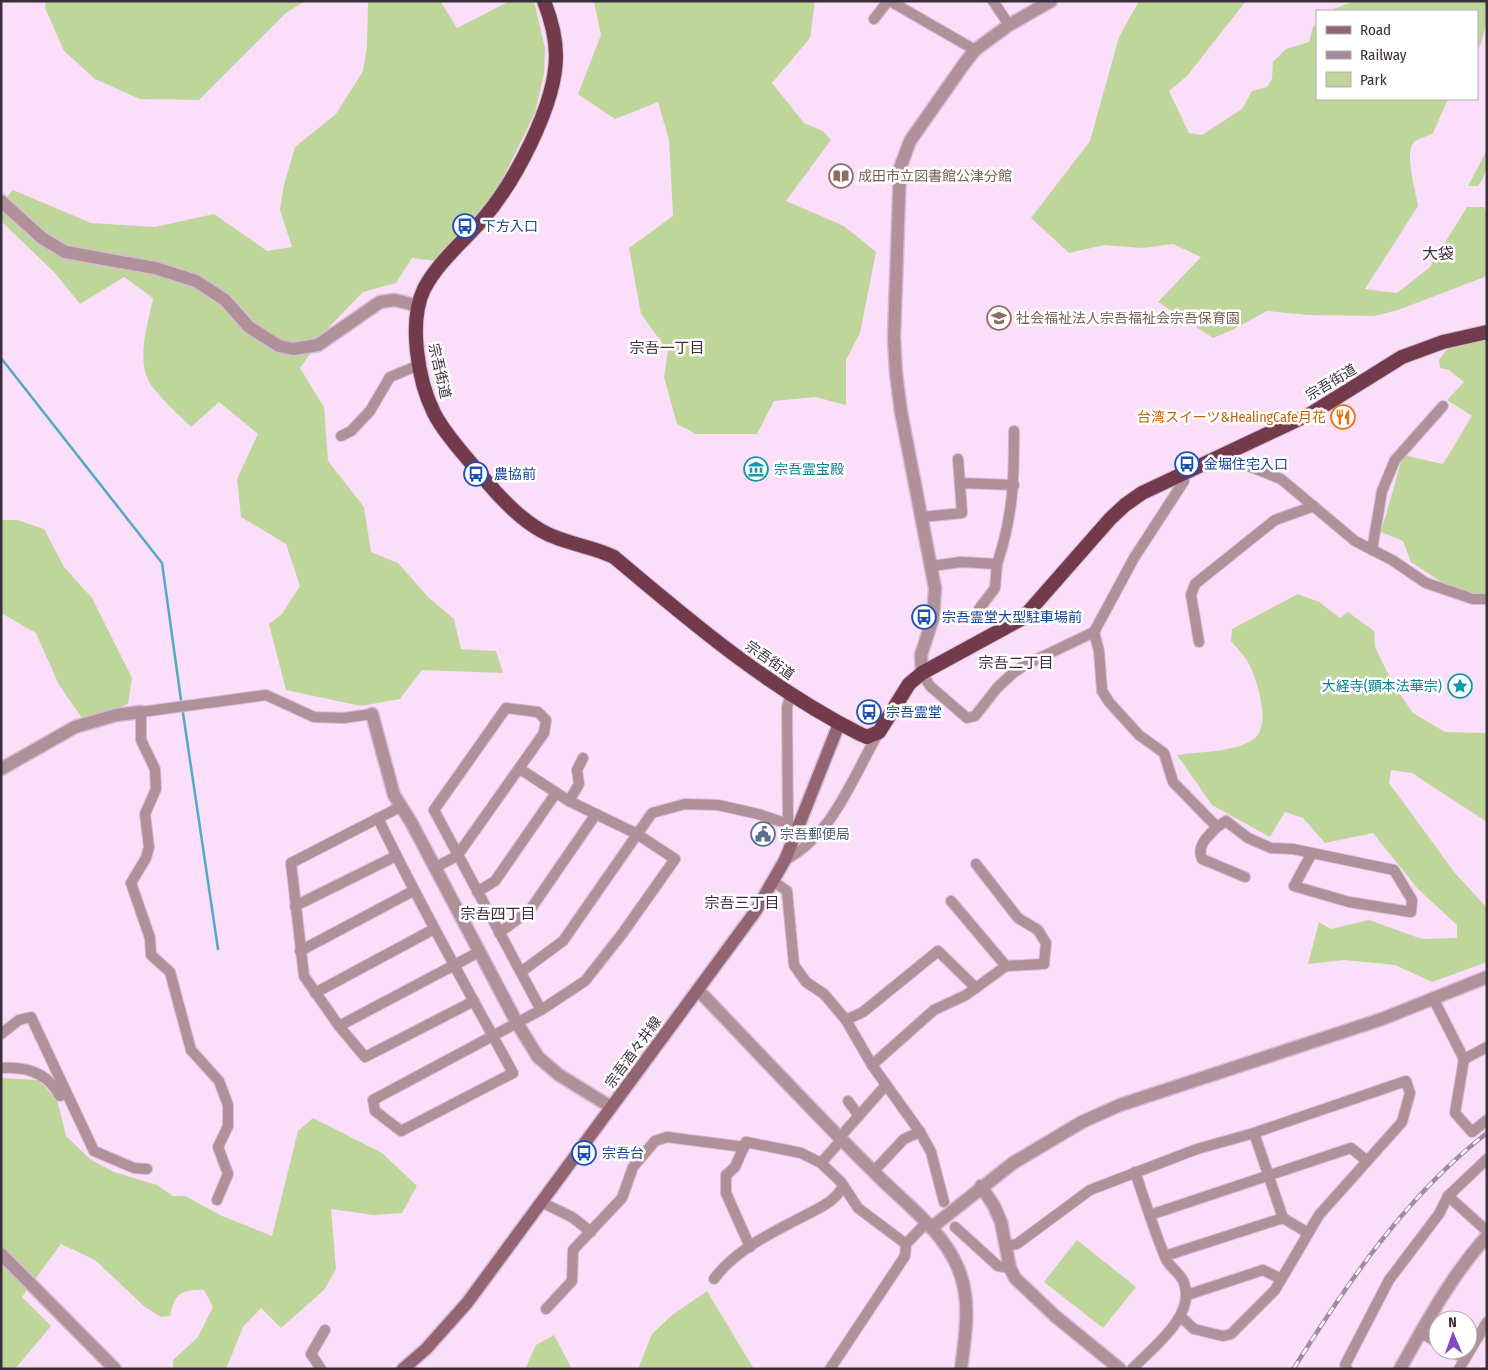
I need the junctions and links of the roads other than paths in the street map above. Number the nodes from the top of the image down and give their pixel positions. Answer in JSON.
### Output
{"nodes":[{"id":1,"x":544,"y":1,"type":"edge"},
{"id":2,"x":889,"y":1,"type":"edge"},
{"id":3,"x":993,"y":1,"type":"edge"},
{"id":4,"x":1051,"y":1,"type":"edge"},
{"id":5,"x":874,"y":19,"type":"dead end"},
{"id":6,"x":1008,"y":25,"type":"junction"},
{"id":7,"x":976,"y":50,"type":"junction"},
{"id":8,"x":1,"y":201,"type":"edge"},
{"id":9,"x":419,"y":306,"type":"junction"},
{"id":10,"x":1487,"y":332,"type":"edge"},
{"id":11,"x":419,"y":364,"type":"junction"},
{"id":12,"x":1443,"y":406,"type":"dead end"},
{"id":13,"x":1014,"y":431,"type":"dead end"},
{"id":14,"x":342,"y":436,"type":"dead end"},
{"id":15,"x":1221,"y":455,"type":"junction"},
{"id":16,"x":958,"y":459,"type":"dead end"},
{"id":17,"x":1182,"y":474,"type":"junction"},
{"id":18,"x":960,"y":483,"type":"junction"},
{"id":19,"x":1014,"y":485,"type":"junction"},
{"id":20,"x":1314,"y":506,"type":"junction"},
{"id":21,"x":922,"y":517,"type":"junction"},
{"id":22,"x":1372,"y":550,"type":"junction"},
{"id":23,"x":997,"y":564,"type":"junction"},
{"id":24,"x":932,"y":566,"type":"junction"},
{"id":25,"x":1487,"y":599,"type":"edge"},
{"id":26,"x":979,"y":609,"type":"dead end"},
{"id":27,"x":1094,"y":632,"type":"junction"},
{"id":28,"x":1199,"y":642,"type":"dead end"},
{"id":29,"x":922,"y":673,"type":"junction"},
{"id":30,"x":791,"y":694,"type":"junction"},
{"id":31,"x":141,"y":712,"type":"junction"},
{"id":32,"x":372,"y":714,"type":"joint"},
{"id":33,"x":839,"y":724,"type":"junction"},
{"id":34,"x":879,"y":732,"type":"junction"},
{"id":35,"x":583,"y":758,"type":"dead end"},
{"id":36,"x":1,"y":769,"type":"edge"},
{"id":37,"x":520,"y":769,"type":"junction"},
{"id":38,"x":556,"y":793,"type":"junction"},
{"id":39,"x":569,"y":801,"type":"junction"},
{"id":40,"x":400,"y":807,"type":"junction"},
{"id":41,"x":596,"y":814,"type":"junction"},
{"id":42,"x":378,"y":818,"type":"junction"},
{"id":43,"x":792,"y":826,"type":"junction"},
{"id":44,"x":1217,"y":827,"type":"junction"},
{"id":45,"x":637,"y":834,"type":"junction"},
{"id":46,"x":1312,"y":853,"type":"junction"},
{"id":47,"x":396,"y":856,"type":"junction"},
{"id":48,"x":458,"y":856,"type":"junction"},
{"id":49,"x":785,"y":860,"type":"junction"},
{"id":50,"x":976,"y":864,"type":"dead end"},
{"id":51,"x":434,"y":868,"type":"junction"},
{"id":52,"x":1245,"y":877,"type":"dead end"},
{"id":53,"x":773,"y":881,"type":"junction"},
{"id":54,"x":413,"y":891,"type":"junction"},
{"id":55,"x":477,"y":892,"type":"junction"},
{"id":56,"x":950,"y":901,"type":"dead end"},
{"id":57,"x":296,"y":906,"type":"junction"},
{"id":58,"x":434,"y":929,"type":"junction"},
{"id":59,"x":499,"y":933,"type":"junction"},
{"id":60,"x":300,"y":951,"type":"junction"},
{"id":61,"x":479,"y":952,"type":"junction"},
{"id":62,"x":454,"y":965,"type":"junction"},
{"id":63,"x":1006,"y":966,"type":"junction"},
{"id":64,"x":521,"y":972,"type":"junction"},
{"id":65,"x":1487,"y":977,"type":"edge"},
{"id":66,"x":976,"y":988,"type":"junction"},
{"id":67,"x":698,"y":990,"type":"junction"},
{"id":68,"x":315,"y":993,"type":"junction"},
{"id":69,"x":1434,"y":1000,"type":"junction"},
{"id":70,"x":474,"y":1002,"type":"junction"},
{"id":71,"x":541,"y":1010,"type":"junction"},
{"id":72,"x":846,"y":1020,"type":"junction"},
{"id":73,"x":517,"y":1023,"type":"junction"},
{"id":74,"x":339,"y":1026,"type":"junction"},
{"id":75,"x":1,"y":1034,"type":"edge"},
{"id":76,"x":493,"y":1036,"type":"junction"},
{"id":77,"x":1487,"y":1047,"type":"edge"},
{"id":78,"x":1464,"y":1059,"type":"junction"},
{"id":79,"x":872,"y":1065,"type":"junction"},
{"id":80,"x":1,"y":1068,"type":"edge"},
{"id":81,"x":886,"y":1085,"type":"junction"},
{"id":82,"x":60,"y":1096,"type":"dead end"},
{"id":83,"x":848,"y":1101,"type":"dead end"},
{"id":84,"x":611,"y":1108,"type":"junction"},
{"id":85,"x":858,"y":1116,"type":"junction"},
{"id":86,"x":1487,"y":1120,"type":"edge"},
{"id":87,"x":920,"y":1132,"type":"junction"},
{"id":88,"x":1254,"y":1133,"type":"junction"},
{"id":89,"x":841,"y":1138,"type":"junction"},
{"id":90,"x":744,"y":1147,"type":"junction"},
{"id":91,"x":1487,"y":1159,"type":"edge"},
{"id":92,"x":1367,"y":1161,"type":"junction"},
{"id":93,"x":820,"y":1163,"type":"junction"},
{"id":94,"x":147,"y":1169,"type":"dead end"},
{"id":95,"x":873,"y":1172,"type":"junction"},
{"id":96,"x":1135,"y":1172,"type":"junction"},
{"id":97,"x":1269,"y":1175,"type":"junction"},
{"id":98,"x":843,"y":1186,"type":"junction"},
{"id":99,"x":981,"y":1186,"type":"junction"},
{"id":100,"x":1448,"y":1196,"type":"junction"},
{"id":101,"x":217,"y":1200,"type":"dead end"},
{"id":102,"x":540,"y":1202,"type":"junction"},
{"id":103,"x":944,"y":1202,"type":"dead end"},
{"id":104,"x":1150,"y":1215,"type":"junction"},
{"id":105,"x":1283,"y":1218,"type":"junction"},
{"id":106,"x":928,"y":1225,"type":"junction"},
{"id":107,"x":955,"y":1227,"type":"dead end"},
{"id":108,"x":1487,"y":1231,"type":"edge"},
{"id":109,"x":591,"y":1232,"type":"junction"},
{"id":110,"x":1308,"y":1233,"type":"junction"},
{"id":111,"x":1487,"y":1236,"type":"edge"},
{"id":112,"x":906,"y":1244,"type":"junction"},
{"id":113,"x":1005,"y":1246,"type":"junction"},
{"id":114,"x":750,"y":1247,"type":"junction"},
{"id":115,"x":1,"y":1254,"type":"edge"},
{"id":116,"x":1165,"y":1256,"type":"junction"},
{"id":117,"x":1010,"y":1268,"type":"junction"},
{"id":118,"x":714,"y":1279,"type":"dead end"},
{"id":119,"x":1281,"y":1279,"type":"junction"},
{"id":120,"x":1187,"y":1295,"type":"junction"},
{"id":121,"x":546,"y":1309,"type":"dead end"},
{"id":122,"x":1181,"y":1317,"type":"junction"},
{"id":123,"x":1487,"y":1322,"type":"edge"},
{"id":124,"x":325,"y":1330,"type":"dead end"},
{"id":125,"x":1420,"y":1332,"type":"junction"},
{"id":126,"x":1428,"y":1337,"type":"edge"},
{"id":127,"x":1478,"y":1337,"type":"edge"},
{"id":128,"x":115,"y":1369,"type":"edge"},
{"id":129,"x":321,"y":1369,"type":"edge"},
{"id":130,"x":403,"y":1369,"type":"edge"},
{"id":131,"x":830,"y":1369,"type":"edge"},
{"id":132,"x":962,"y":1369,"type":"edge"},
{"id":133,"x":1120,"y":1369,"type":"edge"},
{"id":134,"x":1132,"y":1369,"type":"edge"},
{"id":135,"x":1347,"y":1369,"type":"edge"},
{"id":136,"x":1400,"y":1369,"type":"edge"}],
"edges":[{"from":1,"to":9,"type":"highway","name":"宗吾街道"},
{"from":2,"to":5,"type":"street"},
{"from":2,"to":7,"type":"street"},
{"from":3,"to":6,"type":"street"},
{"from":4,"to":6,"type":"street"},
{"from":6,"to":7,"type":"street"},
{"from":7,"to":21,"type":"street"},
{"from":8,"to":9,"type":"street"},
{"from":9,"to":11,"type":"highway","name":"宗吾街道"},
{"from":10,"to":15,"type":"highway","name":"宗吾街道"},
{"from":11,"to":14,"type":"street"},
{"from":11,"to":30,"type":"highway","name":"宗吾街道"},
{"from":12,"to":22,"type":"street"},
{"from":13,"to":19,"type":"street"},
{"from":15,"to":17,"type":"highway","name":"宗吾街道"},
{"from":15,"to":20,"type":"street"},
{"from":16,"to":18,"type":"street"},
{"from":17,"to":27,"type":"street"},
{"from":17,"to":29,"type":"highway","name":"宗吾街道"},
{"from":18,"to":19,"type":"street"},
{"from":18,"to":21,"type":"street"},
{"from":19,"to":23,"type":"street"},
{"from":20,"to":22,"type":"street"},
{"from":20,"to":28,"type":"street"},
{"from":21,"to":24,"type":"street"},
{"from":22,"to":25,"type":"street"},
{"from":23,"to":24,"type":"street"},
{"from":23,"to":26,"type":"street"},
{"from":24,"to":29,"type":"street"},
{"from":27,"to":29,"type":"street"},
{"from":27,"to":44,"type":"street"},
{"from":29,"to":34,"type":"highway","name":"宗吾街道"},
{"from":30,"to":33,"type":"highway","name":"宗吾街道"},
{"from":30,"to":43,"type":"street"},
{"from":31,"to":32,"type":"street"},
{"from":31,"to":36,"type":"street"},
{"from":31,"to":101,"type":"street"},
{"from":32,"to":40,"type":"street"},
{"from":33,"to":34,"type":"highway","name":"宗吾街道"},
{"from":33,"to":43,"type":"main road","name":"宗吾酒々井線"},
{"from":34,"to":49,"type":"street"},
{"from":35,"to":39,"type":"street"},
{"from":37,"to":38,"type":"street"},
{"from":37,"to":48,"type":"street"},
{"from":37,"to":48,"type":"street"},
{"from":38,"to":39,"type":"street"},
{"from":38,"to":55,"type":"street"},
{"from":39,"to":41,"type":"street"},
{"from":40,"to":42,"type":"street"},
{"from":40,"to":51,"type":"street"},
{"from":41,"to":45,"type":"street"},
{"from":41,"to":59,"type":"street"},
{"from":42,"to":47,"type":"street"},
{"from":42,"to":57,"type":"street"},
{"from":43,"to":45,"type":"street"},
{"from":43,"to":49,"type":"main road","name":"宗吾酒々井線"},
{"from":44,"to":46,"type":"street"},
{"from":44,"to":52,"type":"street"},
{"from":45,"to":64,"type":"street"},
{"from":45,"to":71,"type":"street"},
{"from":46,"to":46,"type":"street"},
{"from":47,"to":54,"type":"street"},
{"from":47,"to":57,"type":"street"},
{"from":48,"to":51,"type":"street"},
{"from":48,"to":55,"type":"street"},
{"from":49,"to":53,"type":"main road","name":"宗吾酒々井線"},
{"from":50,"to":63,"type":"street"},
{"from":51,"to":61,"type":"street"},
{"from":53,"to":67,"type":"main road","name":"宗吾酒々井線"},
{"from":53,"to":72,"type":"street"},
{"from":54,"to":58,"type":"street"},
{"from":54,"to":60,"type":"street"},
{"from":55,"to":59,"type":"street"},
{"from":56,"to":63,"type":"street"},
{"from":57,"to":60,"type":"street"},
{"from":58,"to":62,"type":"street"},
{"from":58,"to":68,"type":"street"},
{"from":59,"to":64,"type":"street"},
{"from":60,"to":68,"type":"street"},
{"from":61,"to":62,"type":"street"},
{"from":61,"to":73,"type":"street"},
{"from":62,"to":70,"type":"street"},
{"from":62,"to":74,"type":"street"},
{"from":63,"to":66,"type":"street"},
{"from":64,"to":71,"type":"street"},
{"from":65,"to":69,"type":"street"},
{"from":66,"to":72,"type":"street"},
{"from":66,"to":79,"type":"street"},
{"from":67,"to":84,"type":"main road","name":"宗吾酒々井線"},
{"from":67,"to":89,"type":"street"},
{"from":68,"to":74,"type":"street"},
{"from":69,"to":78,"type":"street"},
{"from":69,"to":99,"type":"street"},
{"from":70,"to":74,"type":"street"},
{"from":70,"to":76,"type":"street"},
{"from":71,"to":73,"type":"street"},
{"from":72,"to":79,"type":"street"},
{"from":73,"to":76,"type":"street"},
{"from":73,"to":84,"type":"street"},
{"from":75,"to":94,"type":"street"},
{"from":76,"to":76,"type":"street"},
{"from":77,"to":78,"type":"street"},
{"from":78,"to":86,"type":"street"},
{"from":79,"to":81,"type":"street"},
{"from":80,"to":82,"type":"street"},
{"from":81,"to":85,"type":"street"},
{"from":81,"to":87,"type":"street"},
{"from":83,"to":85,"type":"street"},
{"from":84,"to":102,"type":"main road","name":"宗吾酒々井線"},
{"from":85,"to":89,"type":"street"},
{"from":87,"to":95,"type":"street"},
{"from":87,"to":103,"type":"street"},
{"from":88,"to":92,"type":"street"},
{"from":88,"to":96,"type":"street"},
{"from":88,"to":97,"type":"street"},
{"from":89,"to":93,"type":"street"},
{"from":89,"to":95,"type":"street"},
{"from":90,"to":93,"type":"street"},
{"from":90,"to":109,"type":"street"},
{"from":90,"to":114,"type":"street"},
{"from":91,"to":100,"type":"street"},
{"from":92,"to":97,"type":"street"},
{"from":92,"to":110,"type":"street"},
{"from":93,"to":98,"type":"street"},
{"from":95,"to":106,"type":"street"},
{"from":96,"to":104,"type":"street"},
{"from":96,"to":113,"type":"street"},
{"from":97,"to":104,"type":"street"},
{"from":97,"to":105,"type":"street"},
{"from":98,"to":112,"type":"street"},
{"from":98,"to":114,"type":"street"},
{"from":99,"to":106,"type":"street"},
{"from":99,"to":113,"type":"street"},
{"from":100,"to":108,"type":"street"},
{"from":100,"to":135,"type":"street"},
{"from":102,"to":109,"type":"street"},
{"from":102,"to":130,"type":"main road","name":"宗吾酒々井線"},
{"from":104,"to":116,"type":"street"},
{"from":105,"to":110,"type":"street"},
{"from":105,"to":116,"type":"street"},
{"from":106,"to":112,"type":"street"},
{"from":106,"to":132,"type":"street"},
{"from":107,"to":117,"type":"street"},
{"from":109,"to":121,"type":"street"},
{"from":110,"to":119,"type":"street"},
{"from":111,"to":125,"type":"street"},
{"from":112,"to":131,"type":"street"},
{"from":113,"to":117,"type":"street"},
{"from":114,"to":118,"type":"street"},
{"from":115,"to":128,"type":"street"},
{"from":116,"to":120,"type":"street"},
{"from":117,"to":133,"type":"street"},
{"from":119,"to":120,"type":"street"},
{"from":119,"to":122,"type":"street"},
{"from":120,"to":122,"type":"street"},
{"from":122,"to":134,"type":"street"},
{"from":123,"to":127,"type":"street"},
{"from":124,"to":129,"type":"street"},
{"from":125,"to":126,"type":"street"},
{"from":125,"to":136,"type":"street"}]}
